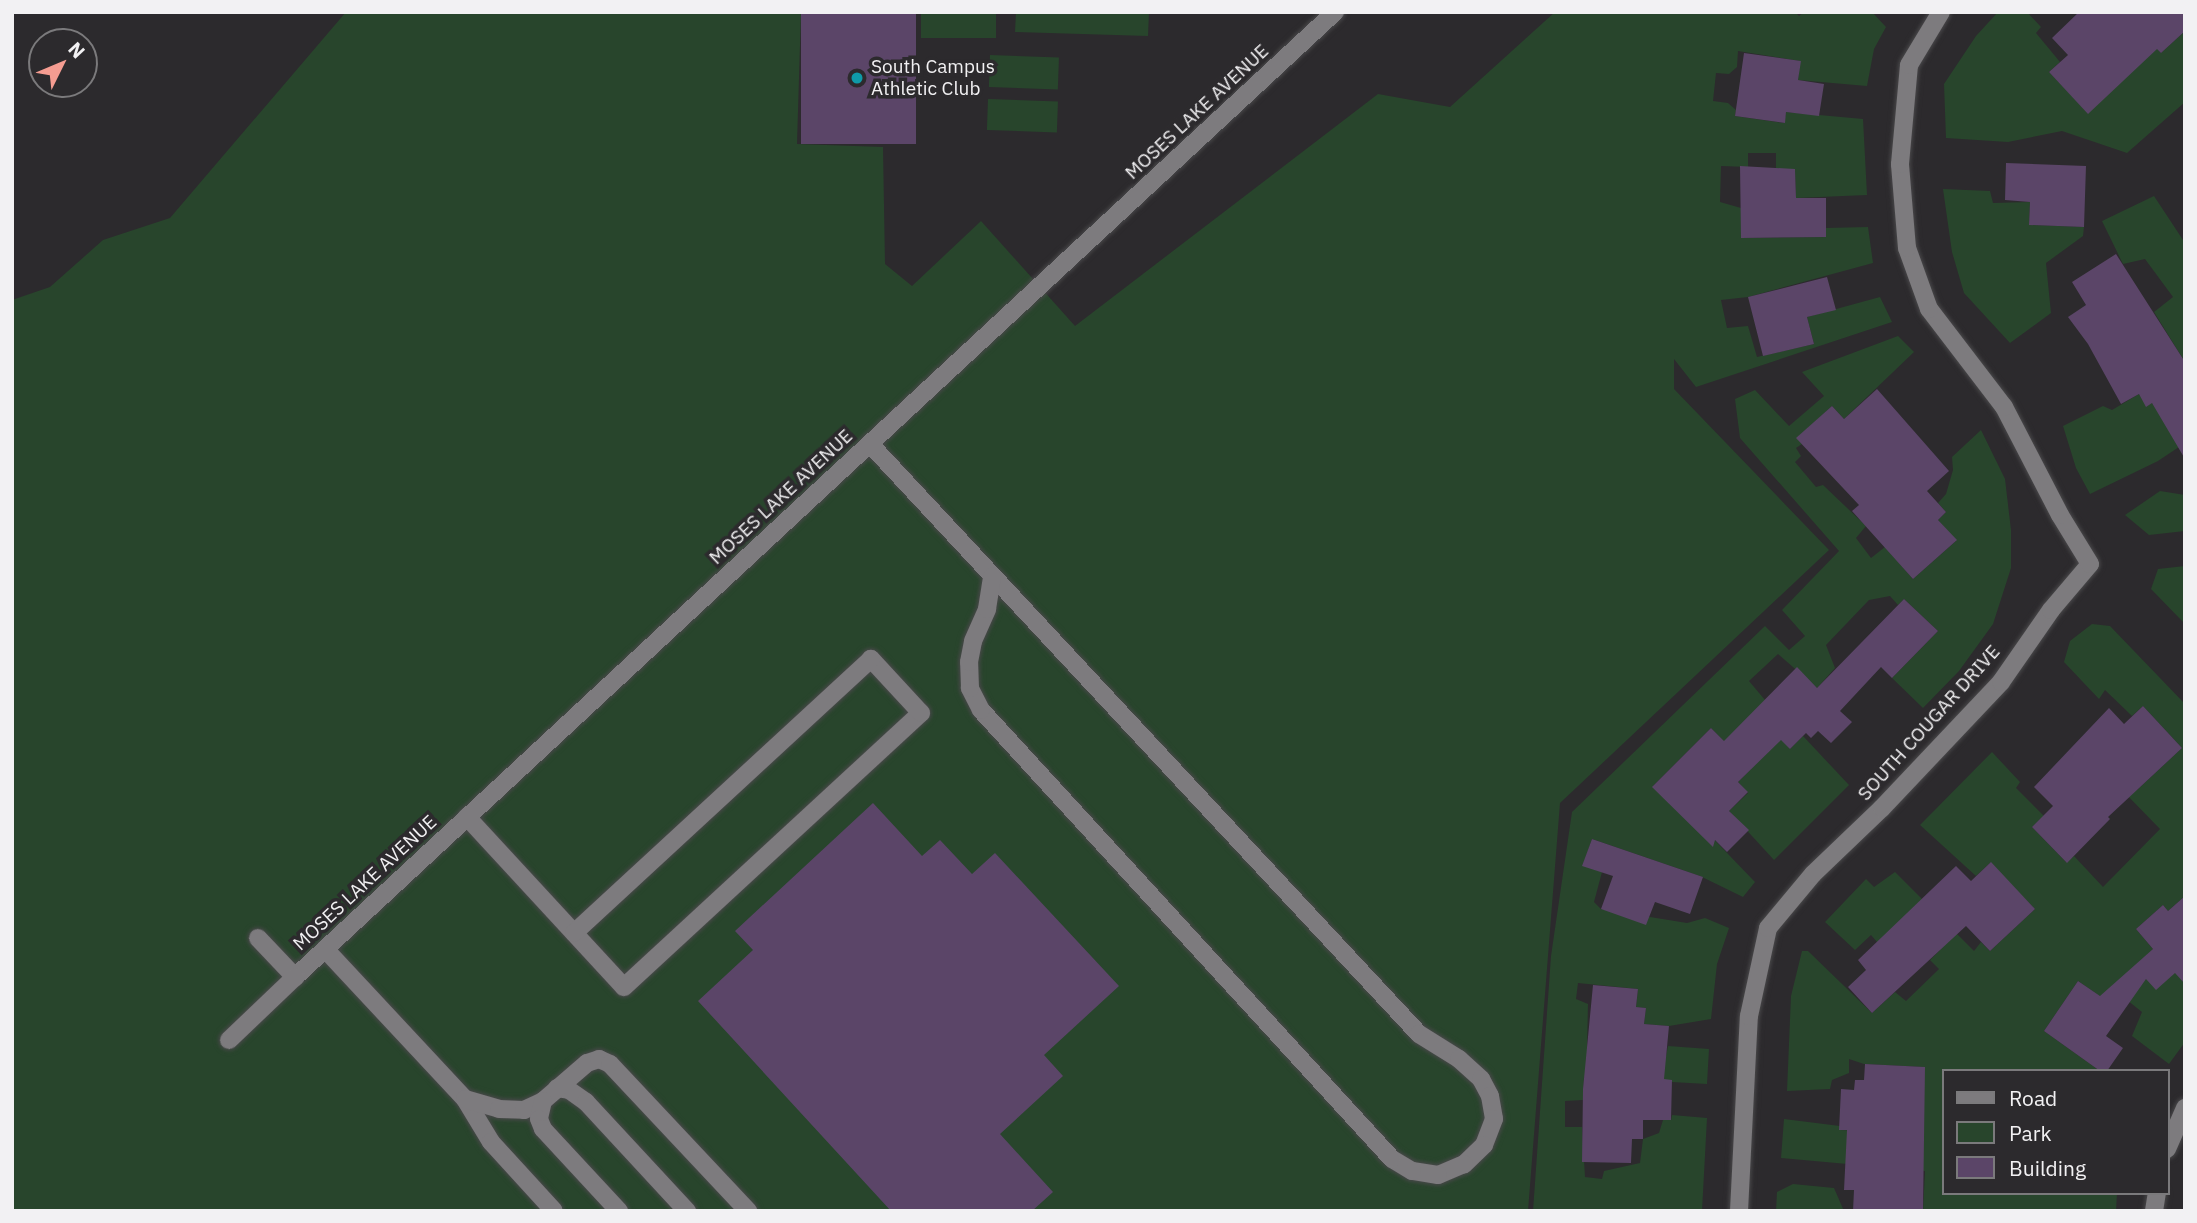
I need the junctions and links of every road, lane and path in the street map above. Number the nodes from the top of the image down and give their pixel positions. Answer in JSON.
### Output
{"nodes":[{"id":1,"x":1335,"y":12,"type":"edge"},
{"id":2,"x":1941,"y":12,"type":"edge"},
{"id":3,"x":870,"y":444,"type":"junction"},
{"id":4,"x":992,"y":576,"type":"junction"},
{"id":5,"x":467,"y":817,"type":"junction"},
{"id":6,"x":574,"y":933,"type":"junction"},
{"id":7,"x":258,"y":938,"type":"dead end"},
{"id":8,"x":325,"y":949,"type":"junction"},
{"id":9,"x":295,"y":976,"type":"junction"},
{"id":10,"x":229,"y":1040,"type":"dead end"},
{"id":11,"x":557,"y":1088,"type":"junction"},
{"id":12,"x":465,"y":1099,"type":"junction"},
{"id":13,"x":543,"y":1101,"type":"junction"},
{"id":14,"x":2185,"y":1108,"type":"edge"},
{"id":15,"x":2169,"y":1144,"type":"edge"},
{"id":16,"x":554,"y":1211,"type":"edge"},
{"id":17,"x":619,"y":1211,"type":"edge"},
{"id":18,"x":687,"y":1211,"type":"edge"},
{"id":19,"x":748,"y":1211,"type":"edge"},
{"id":20,"x":1738,"y":1211,"type":"edge"}],
"edges":[{"from":1,"to":3,"type":"street","name":"MOSES LAKE AVENUE"},
{"from":2,"to":20,"type":"street","name":"SOUTH COUGAR DRIVE"},
{"from":3,"to":4,"type":"street"},
{"from":3,"to":5,"type":"street","name":"MOSES LAKE AVENUE"},
{"from":4,"to":4,"type":"street"},
{"from":5,"to":6,"type":"street"},
{"from":5,"to":8,"type":"street","name":"MOSES LAKE AVENUE"},
{"from":6,"to":6,"type":"street"},
{"from":7,"to":9,"type":"street","name":"MOSES LAKE AVENUE"},
{"from":8,"to":9,"type":"street","name":"MOSES LAKE AVENUE"},
{"from":8,"to":12,"type":"street"},
{"from":9,"to":10,"type":"street"},
{"from":11,"to":13,"type":"street"},
{"from":11,"to":18,"type":"street"},
{"from":11,"to":19,"type":"street"},
{"from":12,"to":13,"type":"street"},
{"from":12,"to":16,"type":"street"},
{"from":13,"to":17,"type":"street"},
{"from":14,"to":15,"type":"street"}]}
